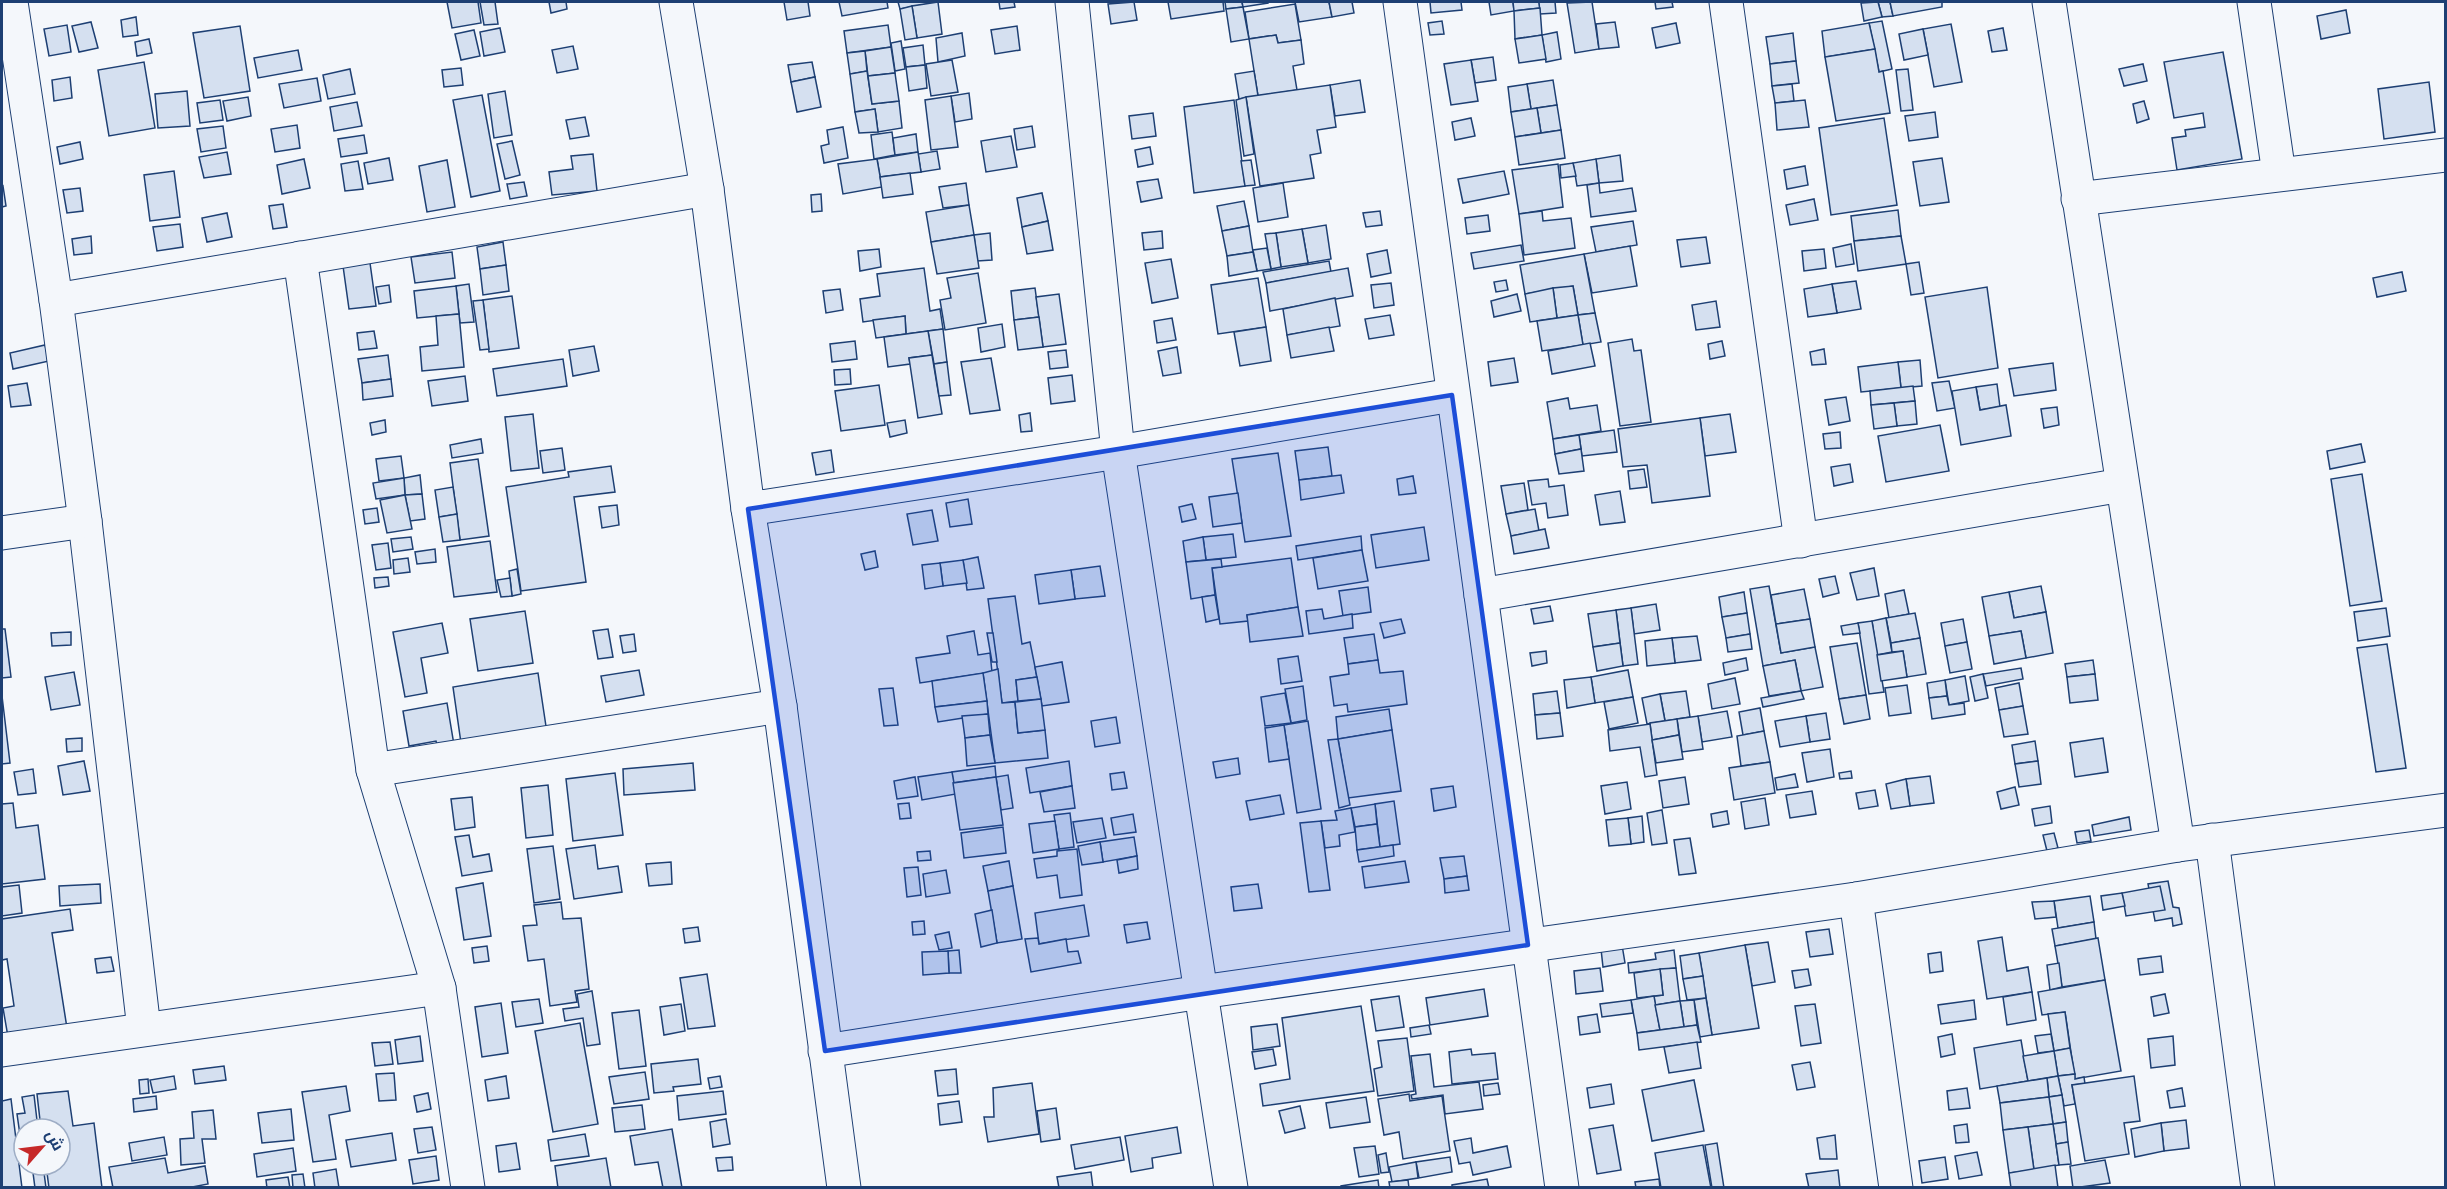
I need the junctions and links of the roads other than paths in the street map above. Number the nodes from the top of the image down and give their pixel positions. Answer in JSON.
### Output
{"nodes":[{"id":1,"x":11,"y":2,"type":"edge"},
{"id":2,"x":676,"y":2,"type":"edge"},
{"id":3,"x":1072,"y":2,"type":"edge"},
{"id":4,"x":1401,"y":2,"type":"edge"},
{"id":5,"x":1726,"y":2,"type":"edge"},
{"id":6,"x":2049,"y":2,"type":"edge"},
{"id":7,"x":2254,"y":2,"type":"edge"},
{"id":8,"x":2445,"y":155,"type":"edge"},
{"id":9,"x":2279,"y":174,"type":"junction"},
{"id":10,"x":706,"y":189,"type":"junction"},
{"id":11,"x":2078,"y":199,"type":"junction"},
{"id":12,"x":300,"y":258,"type":"junction"},
{"id":13,"x":56,"y":300,"type":"junction"},
{"id":14,"x":1452,"y":394,"type":"junction"},
{"id":15,"x":1118,"y":452,"type":"junction"},
{"id":16,"x":2122,"y":485,"type":"junction"},
{"id":17,"x":748,"y":509,"type":"junction"},
{"id":18,"x":85,"y":521,"type":"junction"},
{"id":19,"x":2,"y":533,"type":"edge"},
{"id":20,"x":1800,"y":541,"type":"junction"},
{"id":21,"x":1481,"y":596,"type":"junction"},
{"id":22,"x":780,"y":706,"type":"junction"},
{"id":23,"x":373,"y":770,"type":"junction"},
{"id":24,"x":2445,"y":810,"type":"edge"},
{"id":25,"x":2212,"y":840,"type":"junction"},
{"id":26,"x":2178,"y":845,"type":"junction"},
{"id":27,"x":1856,"y":899,"type":"junction"},
{"id":28,"x":1528,"y":945,"type":"junction"},
{"id":29,"x":439,"y":988,"type":"junction"},
{"id":30,"x":1201,"y":992,"type":"junction"},
{"id":31,"x":144,"y":1029,"type":"junction"},
{"id":32,"x":2,"y":1050,"type":"edge"},
{"id":33,"x":825,"y":1050,"type":"junction"},
{"id":34,"x":468,"y":1188,"type":"edge"},
{"id":35,"x":844,"y":1188,"type":"edge"},
{"id":36,"x":1231,"y":1188,"type":"edge"},
{"id":37,"x":1562,"y":1188,"type":"edge"},
{"id":38,"x":1896,"y":1188,"type":"edge"},
{"id":39,"x":2258,"y":1188,"type":"edge"}],
"edges":[{"from":1,"to":13,"type":"street"},
{"from":2,"to":10,"type":"street"},
{"from":3,"to":15,"type":"street"},
{"from":4,"to":14,"type":"street"},
{"from":5,"to":20,"type":"street"},
{"from":6,"to":11,"type":"street"},
{"from":7,"to":9,"type":"street"},
{"from":8,"to":9,"type":"street"},
{"from":9,"to":11,"type":"street"},
{"from":10,"to":12,"type":"street"},
{"from":10,"to":17,"type":"street"},
{"from":11,"to":16,"type":"street"},
{"from":12,"to":13,"type":"street"},
{"from":12,"to":23,"type":"street"},
{"from":13,"to":18,"type":"street"},
{"from":14,"to":15,"type":"street"},
{"from":14,"to":21,"type":"street"},
{"from":15,"to":17,"type":"street"},
{"from":15,"to":30,"type":"street"},
{"from":16,"to":20,"type":"street"},
{"from":16,"to":26,"type":"street"},
{"from":17,"to":22,"type":"street"},
{"from":18,"to":19,"type":"street"},
{"from":18,"to":31,"type":"street"},
{"from":20,"to":21,"type":"street"},
{"from":21,"to":28,"type":"street"},
{"from":22,"to":23,"type":"street"},
{"from":22,"to":33,"type":"street"},
{"from":23,"to":29,"type":"street"},
{"from":24,"to":25,"type":"street"},
{"from":25,"to":26,"type":"street"},
{"from":25,"to":39,"type":"street"},
{"from":26,"to":27,"type":"street"},
{"from":27,"to":28,"type":"street"},
{"from":27,"to":38,"type":"street"},
{"from":28,"to":30,"type":"street"},
{"from":28,"to":37,"type":"street"},
{"from":29,"to":31,"type":"street"},
{"from":29,"to":34,"type":"street"},
{"from":30,"to":33,"type":"street"},
{"from":30,"to":36,"type":"street"},
{"from":31,"to":32,"type":"street"},
{"from":33,"to":35,"type":"street"}]}
